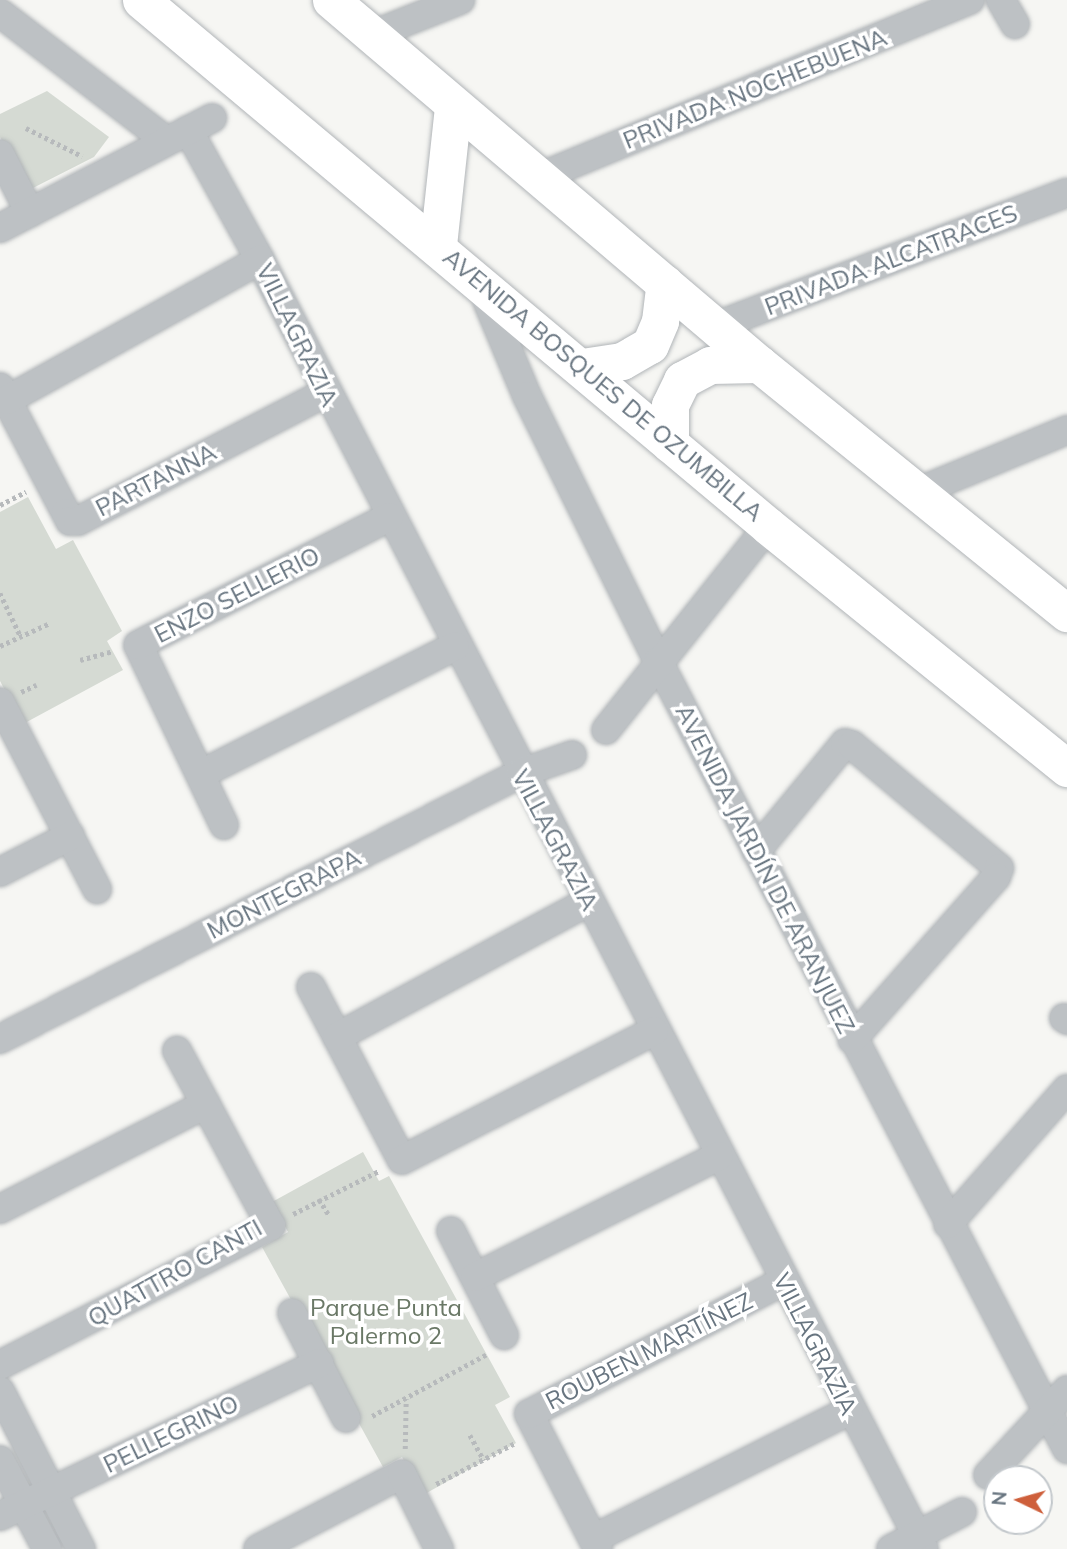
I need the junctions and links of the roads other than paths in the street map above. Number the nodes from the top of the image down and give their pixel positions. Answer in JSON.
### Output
{"nodes":[{"id":1,"x":141,"y":0,"type":"edge"},
{"id":2,"x":331,"y":0,"type":"edge"},
{"id":3,"x":970,"y":0,"type":"edge"},
{"id":4,"x":451,"y":2,"type":"edge"},
{"id":5,"x":0,"y":13,"type":"edge"},
{"id":6,"x":372,"y":35,"type":"junction"},
{"id":7,"x":453,"y":107,"type":"junction"},
{"id":8,"x":189,"y":130,"type":"junction"},
{"id":9,"x":0,"y":154,"type":"edge"},
{"id":10,"x":540,"y":177,"type":"junction"},
{"id":11,"x":1067,"y":193,"type":"edge"},
{"id":12,"x":30,"y":213,"type":"junction"},
{"id":13,"x":0,"y":228,"type":"edge"},
{"id":14,"x":438,"y":245,"type":"junction"},
{"id":15,"x":260,"y":260,"type":"junction"},
{"id":16,"x":479,"y":281,"type":"junction"},
{"id":17,"x":665,"y":283,"type":"junction"},
{"id":18,"x":716,"y":326,"type":"junction"},
{"id":19,"x":759,"y":363,"type":"junction"},
{"id":20,"x":582,"y":368,"type":"junction"},
{"id":21,"x":3,"y":393,"type":"edge"},
{"id":22,"x":326,"y":393,"type":"junction"},
{"id":23,"x":1067,"y":430,"type":"edge"},
{"id":24,"x":670,"y":444,"type":"junction"},
{"id":25,"x":920,"y":491,"type":"junction"},
{"id":26,"x":389,"y":517,"type":"junction"},
{"id":27,"x":768,"y":526,"type":"junction"},
{"id":28,"x":1067,"y":612,"type":"edge"},
{"id":29,"x":455,"y":646,"type":"junction"},
{"id":30,"x":658,"y":660,"type":"junction"},
{"id":31,"x":0,"y":702,"type":"edge"},
{"id":32,"x":606,"y":730,"type":"dead end"},
{"id":33,"x":572,"y":755,"type":"dead end"},
{"id":34,"x":1067,"y":768,"type":"edge"},
{"id":35,"x":203,"y":773,"type":"junction"},
{"id":36,"x":521,"y":773,"type":"junction"},
{"id":37,"x":224,"y":825,"type":"dead end"},
{"id":38,"x":70,"y":836,"type":"junction"},
{"id":39,"x":756,"y":851,"type":"junction"},
{"id":40,"x":0,"y":872,"type":"edge"},
{"id":41,"x":97,"y":889,"type":"dead end"},
{"id":42,"x":588,"y":902,"type":"junction"},
{"id":43,"x":311,"y":987,"type":"dead end"},
{"id":44,"x":654,"y":1031,"type":"junction"},
{"id":45,"x":337,"y":1037,"type":"junction"},
{"id":46,"x":0,"y":1039,"type":"edge"},
{"id":47,"x":852,"y":1040,"type":"junction"},
{"id":48,"x":177,"y":1051,"type":"dead end"},
{"id":49,"x":1067,"y":1089,"type":"edge"},
{"id":50,"x":206,"y":1104,"type":"junction"},
{"id":51,"x":719,"y":1156,"type":"junction"},
{"id":52,"x":0,"y":1209,"type":"edge"},
{"id":53,"x":948,"y":1224,"type":"junction"},
{"id":54,"x":451,"y":1231,"type":"dead end"},
{"id":55,"x":475,"y":1277,"type":"junction"},
{"id":56,"x":783,"y":1282,"type":"junction"},
{"id":57,"x":292,"y":1313,"type":"dead end"},
{"id":58,"x":504,"y":1335,"type":"road end"},
{"id":59,"x":319,"y":1363,"type":"junction"},
{"id":60,"x":0,"y":1365,"type":"edge"},
{"id":61,"x":1067,"y":1390,"type":"edge"},
{"id":62,"x":0,"y":1391,"type":"edge"},
{"id":63,"x":849,"y":1410,"type":"junction"},
{"id":64,"x":1048,"y":1413,"type":"junction"},
{"id":65,"x":346,"y":1418,"type":"road end"},
{"id":66,"x":1067,"y":1450,"type":"edge"},
{"id":67,"x":0,"y":1460,"type":"edge"},
{"id":68,"x":998,"y":1465,"type":"edge"},
{"id":69,"x":52,"y":1491,"type":"junction"},
{"id":70,"x":11,"y":1510,"type":"edge"},
{"id":71,"x":962,"y":1512,"type":"dead end"},
{"id":72,"x":920,"y":1542,"type":"edge"},
{"id":73,"x":595,"y":1544,"type":"edge"},
{"id":74,"x":47,"y":1549,"type":"edge"},
{"id":75,"x":82,"y":1549,"type":"edge"},
{"id":76,"x":258,"y":1549,"type":"edge"},
{"id":77,"x":439,"y":1549,"type":"edge"},
{"id":78,"x":891,"y":1549,"type":"edge"}],
"edges":[{"from":1,"to":14,"type":"main road","name":"AVENIDA BOSQUES DE OZUMBILLA"},
{"from":2,"to":6,"type":"main road"},
{"from":3,"to":10,"type":"street","name":"PRIVADA NOCHEBUENA"},
{"from":4,"to":6,"type":"street"},
{"from":5,"to":8,"type":"street"},
{"from":6,"to":7,"type":"main road"},
{"from":7,"to":10,"type":"main road"},
{"from":7,"to":14,"type":"main road"},
{"from":8,"to":12,"type":"street"},
{"from":8,"to":15,"type":"street","name":"VILLAGRAZIA"},
{"from":9,"to":12,"type":"street"},
{"from":10,"to":17,"type":"main road"},
{"from":11,"to":18,"type":"street","name":"PRIVADA ALCATRACES"},
{"from":12,"to":13,"type":"street"},
{"from":14,"to":16,"type":"main road","name":"AVENIDA BOSQUES DE OZUMBILLA"},
{"from":15,"to":21,"type":"street","name":"PARTANNA"},
{"from":15,"to":22,"type":"street","name":"VILLAGRAZIA"},
{"from":16,"to":20,"type":"main road","name":"AVENIDA BOSQUES DE OZUMBILLA"},
{"from":16,"to":30,"type":"street","name":"AVENIDA JARDÍN DE ARANJUEZ"},
{"from":17,"to":18,"type":"main road"},
{"from":17,"to":20,"type":"main road"},
{"from":18,"to":19,"type":"main road"},
{"from":19,"to":24,"type":"main road"},
{"from":19,"to":25,"type":"main road"},
{"from":20,"to":24,"type":"main road","name":"AVENIDA BOSQUES DE OZUMBILLA"},
{"from":21,"to":22,"type":"street","name":"PARTANNA"},
{"from":22,"to":26,"type":"street","name":"VILLAGRAZIA"},
{"from":23,"to":25,"type":"street"},
{"from":24,"to":27,"type":"main road","name":"AVENIDA BOSQUES DE OZUMBILLA"},
{"from":25,"to":28,"type":"main road"},
{"from":26,"to":29,"type":"street","name":"VILLAGRAZIA"},
{"from":26,"to":35,"type":"street","name":"ENZO SELLERIO"},
{"from":27,"to":30,"type":"street"},
{"from":27,"to":34,"type":"main road","name":"AVENIDA BOSQUES DE OZUMBILLA"},
{"from":29,"to":35,"type":"street"},
{"from":29,"to":36,"type":"street","name":"VILLAGRAZIA"},
{"from":30,"to":32,"type":"street"},
{"from":30,"to":39,"type":"street","name":"AVENIDA JARDÍN DE ARANJUEZ"},
{"from":31,"to":38,"type":"street"},
{"from":33,"to":36,"type":"street","name":"MONTEGRAPA"},
{"from":35,"to":37,"type":"street","name":"ENZO SELLERIO"},
{"from":36,"to":42,"type":"street","name":"VILLAGRAZIA"},
{"from":36,"to":46,"type":"street","name":"MONTEGRAPA"},
{"from":38,"to":40,"type":"street"},
{"from":38,"to":41,"type":"street"},
{"from":39,"to":47,"type":"street","name":"AVENIDA JARDÍN DE ARANJUEZ"},
{"from":39,"to":47,"type":"street"},
{"from":42,"to":44,"type":"street","name":"VILLAGRAZIA"},
{"from":42,"to":45,"type":"street"},
{"from":43,"to":45,"type":"street"},
{"from":44,"to":45,"type":"street"},
{"from":44,"to":51,"type":"street","name":"VILLAGRAZIA"},
{"from":47,"to":53,"type":"street","name":"AVENIDA JARDÍN DE ARANJUEZ"},
{"from":48,"to":50,"type":"street","name":"QUATTRO CANTI"},
{"from":49,"to":53,"type":"street"},
{"from":50,"to":52,"type":"street"},
{"from":50,"to":60,"type":"street","name":"QUATTRO CANTI"},
{"from":51,"to":55,"type":"street"},
{"from":51,"to":56,"type":"street","name":"VILLAGRAZIA"},
{"from":53,"to":64,"type":"street","name":"AVENIDA JARDÍN DE ARANJUEZ"},
{"from":54,"to":55,"type":"street"},
{"from":55,"to":58,"type":"street"},
{"from":56,"to":63,"type":"street","name":"VILLAGRAZIA"},
{"from":56,"to":73,"type":"street","name":"ROUBEN MARTÍNEZ"},
{"from":57,"to":59,"type":"street"},
{"from":59,"to":65,"type":"street"},
{"from":59,"to":69,"type":"street","name":"PELLEGRINO"},
{"from":61,"to":64,"type":"street"},
{"from":62,"to":69,"type":"street"},
{"from":63,"to":72,"type":"street","name":"VILLAGRAZIA"},
{"from":63,"to":73,"type":"street","name":"ROUBEN MARTÍNEZ"},
{"from":64,"to":66,"type":"street","name":"AVENIDA JARDÍN DE ARANJUEZ"},
{"from":64,"to":68,"type":"street"},
{"from":67,"to":70,"type":"street"},
{"from":69,"to":70,"type":"street","name":"PELLEGRINO"},
{"from":69,"to":75,"type":"street"},
{"from":70,"to":74,"type":"street"},
{"from":71,"to":72,"type":"street"},
{"from":72,"to":78,"type":"street"},
{"from":76,"to":77,"type":"street"}]}
